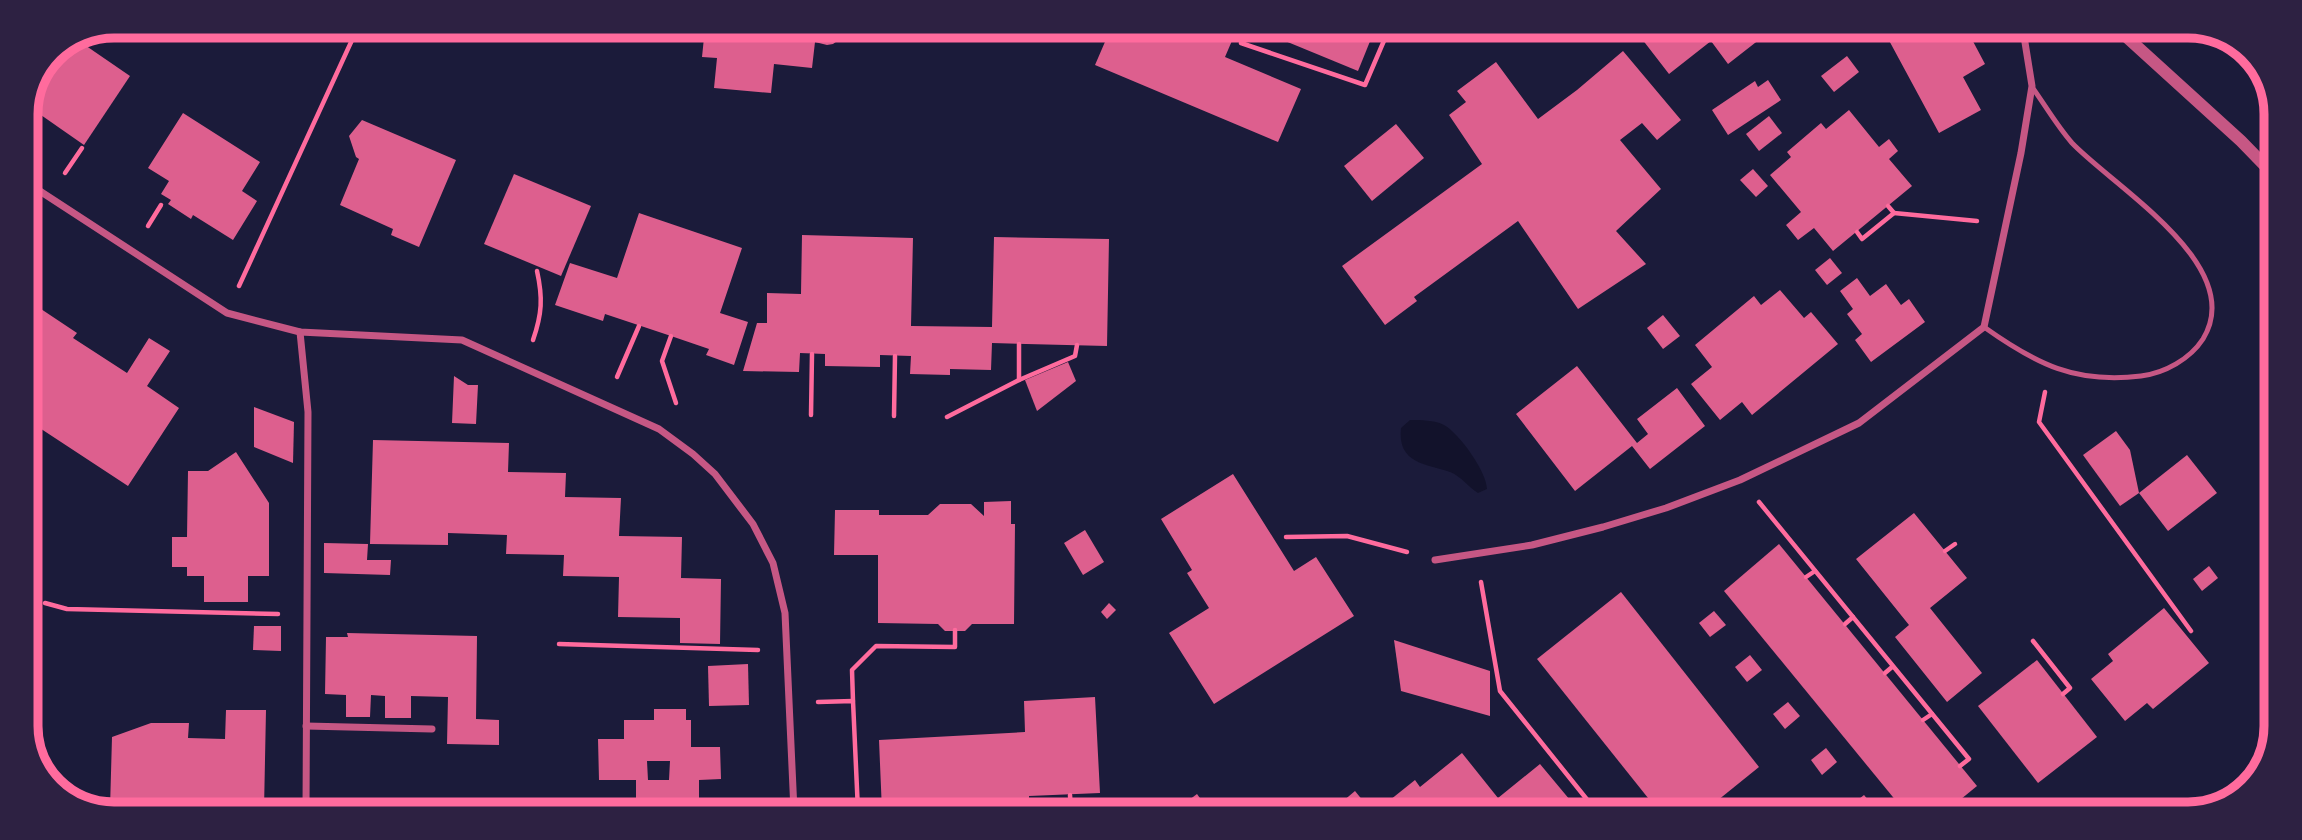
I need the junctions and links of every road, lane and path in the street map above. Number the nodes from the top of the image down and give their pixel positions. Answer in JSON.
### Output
{"nodes":[{"id":1,"x":353,"y":38,"type":"edge"},
{"id":2,"x":1386,"y":38,"type":"edge"},
{"id":3,"x":2025,"y":38,"type":"edge"},
{"id":4,"x":2128,"y":38,"type":"edge"},
{"id":5,"x":1241,"y":43,"type":"dead end"},
{"id":6,"x":2032,"y":86,"type":"junction"},
{"id":7,"x":2263,"y":164,"type":"edge"},
{"id":8,"x":38,"y":190,"type":"edge"},
{"id":9,"x":1888,"y":206,"type":"dead end"},
{"id":10,"x":1894,"y":213,"type":"junction"},
{"id":11,"x":2006,"y":225,"type":"junction"},
{"id":12,"x":1857,"y":232,"type":"dead end"},
{"id":13,"x":537,"y":271,"type":"dead end"},
{"id":14,"x":227,"y":313,"type":"junction"},
{"id":15,"x":639,"y":326,"type":"dead end"},
{"id":16,"x":1984,"y":327,"type":"junction"},
{"id":17,"x":300,"y":332,"type":"junction"},
{"id":18,"x":671,"y":336,"type":"dead end"},
{"id":19,"x":1019,"y":344,"type":"dead end"},
{"id":20,"x":1077,"y":345,"type":"dead end"},
{"id":21,"x":812,"y":354,"type":"dead end"},
{"id":22,"x":895,"y":356,"type":"dead end"},
{"id":23,"x":524,"y":368,"type":"junction"},
{"id":24,"x":2051,"y":368,"type":"junction"},
{"id":25,"x":1019,"y":380,"type":"junction"},
{"id":26,"x":606,"y":404,"type":"junction"},
{"id":27,"x":811,"y":415,"type":"dead end"},
{"id":28,"x":894,"y":416,"type":"dead end"},
{"id":29,"x":947,"y":417,"type":"dead end"},
{"id":30,"x":694,"y":454,"type":"junction"},
{"id":31,"x":1740,"y":480,"type":"junction"},
{"id":32,"x":1286,"y":537,"type":"dead end"},
{"id":33,"x":1955,"y":544,"type":"dead end"},
{"id":34,"x":1945,"y":551,"type":"dead end"},
{"id":35,"x":1477,"y":553,"type":"junction"},
{"id":36,"x":1435,"y":560,"type":"joint"},
{"id":37,"x":1815,"y":571,"type":"junction"},
{"id":38,"x":1807,"y":577,"type":"dead end"},
{"id":39,"x":45,"y":603,"type":"dead end"},
{"id":40,"x":306,"y":614,"type":"junction"},
{"id":41,"x":1853,"y":617,"type":"junction"},
{"id":42,"x":1845,"y":624,"type":"dead end"},
{"id":43,"x":955,"y":631,"type":"dead end"},
{"id":44,"x":2191,"y":631,"type":"dead end"},
{"id":45,"x":2033,"y":641,"type":"dead end"},
{"id":46,"x":559,"y":644,"type":"dead end"},
{"id":47,"x":787,"y":651,"type":"junction"},
{"id":48,"x":1892,"y":667,"type":"junction"},
{"id":49,"x":1885,"y":673,"type":"dead end"},
{"id":50,"x":2063,"y":694,"type":"dead end"},
{"id":51,"x":853,"y":701,"type":"junction"},
{"id":52,"x":789,"y":704,"type":"junction"},
{"id":53,"x":1932,"y":714,"type":"junction"},
{"id":54,"x":1923,"y":720,"type":"dead end"},
{"id":55,"x":306,"y":726,"type":"junction"},
{"id":56,"x":432,"y":729,"type":"dead end"},
{"id":57,"x":1961,"y":766,"type":"dead end"},
{"id":58,"x":1070,"y":794,"type":"dead end"},
{"id":59,"x":306,"y":802,"type":"edge"},
{"id":60,"x":794,"y":802,"type":"edge"},
{"id":61,"x":858,"y":802,"type":"edge"},
{"id":62,"x":1070,"y":802,"type":"edge"},
{"id":63,"x":1588,"y":802,"type":"edge"}],
"edges":[{"from":1,"to":14,"type":"path"},
{"from":2,"to":5,"type":"path"},
{"from":3,"to":6,"type":"street"},
{"from":4,"to":7,"type":"street"},
{"from":6,"to":11,"type":"street"},
{"from":6,"to":24,"type":"lane"},
{"from":8,"to":14,"type":"street"},
{"from":9,"to":10,"type":"path"},
{"from":10,"to":11,"type":"path"},
{"from":10,"to":12,"type":"path"},
{"from":11,"to":16,"type":"street"},
{"from":13,"to":23,"type":"path"},
{"from":14,"to":17,"type":"street"},
{"from":15,"to":26,"type":"path"},
{"from":16,"to":24,"type":"lane"},
{"from":16,"to":31,"type":"street"},
{"from":17,"to":23,"type":"street"},
{"from":17,"to":40,"type":"street"},
{"from":18,"to":30,"type":"path"},
{"from":19,"to":25,"type":"path"},
{"from":20,"to":25,"type":"path"},
{"from":21,"to":27,"type":"path"},
{"from":22,"to":28,"type":"path"},
{"from":23,"to":26,"type":"street"},
{"from":24,"to":44,"type":"path"},
{"from":25,"to":29,"type":"path"},
{"from":26,"to":30,"type":"street"},
{"from":30,"to":47,"type":"street"},
{"from":31,"to":35,"type":"street"},
{"from":31,"to":37,"type":"path"},
{"from":32,"to":36,"type":"path"},
{"from":33,"to":34,"type":"path"},
{"from":35,"to":36,"type":"street"},
{"from":35,"to":63,"type":"path"},
{"from":37,"to":38,"type":"path"},
{"from":37,"to":41,"type":"path"},
{"from":39,"to":40,"type":"path"},
{"from":40,"to":55,"type":"street"},
{"from":41,"to":42,"type":"path"},
{"from":41,"to":48,"type":"path"},
{"from":43,"to":51,"type":"path"},
{"from":45,"to":50,"type":"path"},
{"from":46,"to":47,"type":"path"},
{"from":47,"to":52,"type":"street"},
{"from":48,"to":49,"type":"path"},
{"from":48,"to":53,"type":"path"},
{"from":51,"to":52,"type":"path"},
{"from":51,"to":61,"type":"path"},
{"from":52,"to":60,"type":"street"},
{"from":53,"to":54,"type":"path"},
{"from":53,"to":57,"type":"path"},
{"from":55,"to":56,"type":"street"},
{"from":55,"to":59,"type":"street"},
{"from":58,"to":62,"type":"path"}]}
